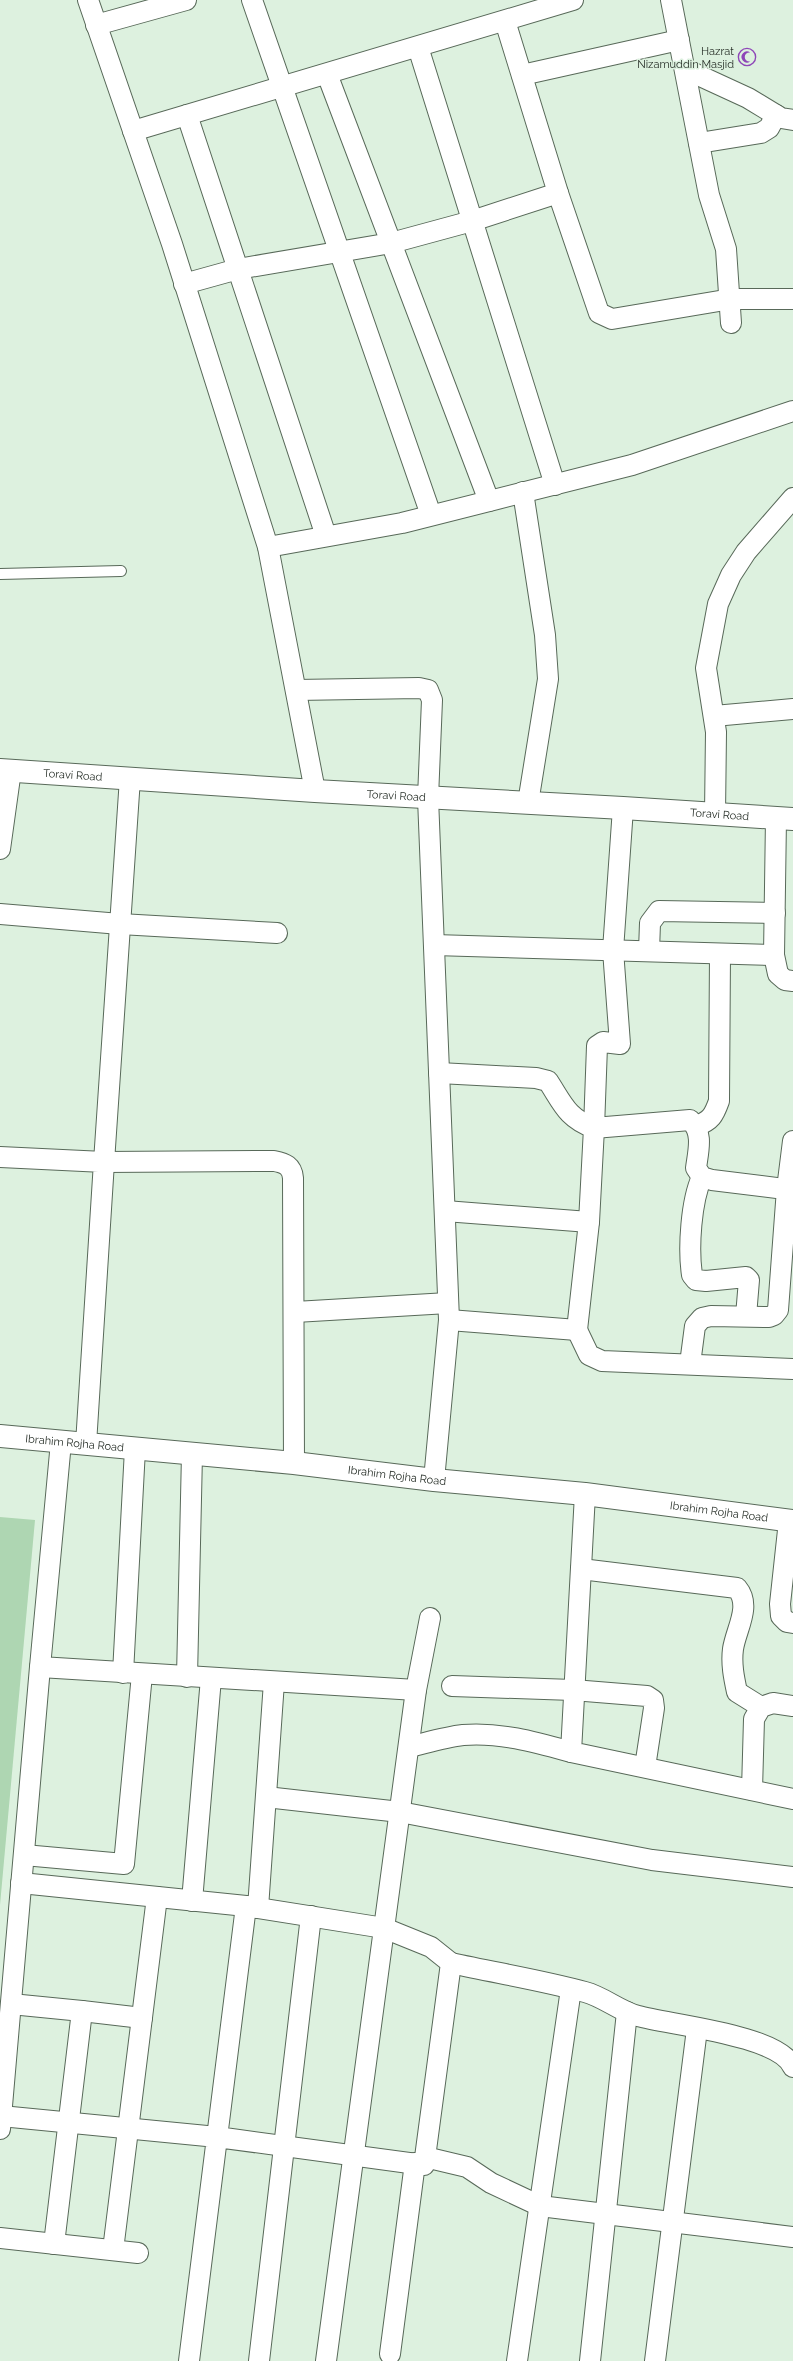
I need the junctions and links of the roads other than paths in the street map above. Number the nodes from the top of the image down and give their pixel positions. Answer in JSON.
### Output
{"nodes":[{"id":1,"x":88,"y":0,"type":"edge"},
{"id":2,"x":186,"y":0,"type":"edge"},
{"id":3,"x":252,"y":0,"type":"edge"},
{"id":4,"x":573,"y":0,"type":"edge"},
{"id":5,"x":671,"y":0,"type":"edge"},
{"id":6,"x":534,"y":6,"type":"edge"},
{"id":7,"x":505,"y":21,"type":"junction"},
{"id":8,"x":96,"y":25,"type":"junction"},
{"id":9,"x":679,"y":40,"type":"junction"},
{"id":10,"x":418,"y":47,"type":"junction"},
{"id":11,"x":685,"y":69,"type":"junction"},
{"id":12,"x":327,"y":74,"type":"junction"},
{"id":13,"x":522,"y":75,"type":"junction"},
{"id":14,"x":280,"y":88,"type":"junction"},
{"id":15,"x":187,"y":115,"type":"junction"},
{"id":16,"x":784,"y":118,"type":"edge"},
{"id":17,"x":133,"y":131,"type":"junction"},
{"id":18,"x":699,"y":143,"type":"junction"},
{"id":19,"x":558,"y":193,"type":"junction"},
{"id":20,"x":472,"y":221,"type":"junction"},
{"id":21,"x":391,"y":243,"type":"junction"},
{"id":22,"x":338,"y":253,"type":"junction"},
{"id":23,"x":238,"y":269,"type":"junction"},
{"id":24,"x":184,"y":284,"type":"junction"},
{"id":25,"x":731,"y":299,"type":"junction"},
{"id":26,"x":793,"y":299,"type":"edge"},
{"id":27,"x":731,"y":323,"type":"dead end"},
{"id":28,"x":793,"y":411,"type":"edge"},
{"id":29,"x":555,"y":485,"type":"junction"},
{"id":30,"x":523,"y":492,"type":"junction"},
{"id":31,"x":793,"y":498,"type":"edge"},
{"id":32,"x":489,"y":501,"type":"junction"},
{"id":33,"x":431,"y":516,"type":"junction"},
{"id":34,"x":326,"y":536,"type":"junction"},
{"id":35,"x":268,"y":547,"type":"junction"},
{"id":36,"x":121,"y":571,"type":"dead end"},
{"id":37,"x":0,"y":574,"type":"edge"},
{"id":38,"x":296,"y":690,"type":"junction"},
{"id":39,"x":793,"y":709,"type":"edge"},
{"id":40,"x":714,"y":716,"type":"junction"},
{"id":41,"x":6,"y":770,"type":"edge"},
{"id":42,"x":130,"y":778,"type":"junction"},
{"id":43,"x":315,"y":791,"type":"junction"},
{"id":44,"x":428,"y":798,"type":"junction"},
{"id":45,"x":528,"y":803,"type":"junction"},
{"id":46,"x":623,"y":808,"type":"junction"},
{"id":47,"x":715,"y":814,"type":"junction"},
{"id":48,"x":784,"y":819,"type":"edge"},
{"id":49,"x":0,"y":849,"type":"edge"},
{"id":50,"x":775,"y":913,"type":"junction"},
{"id":51,"x":0,"y":914,"type":"edge"},
{"id":52,"x":120,"y":924,"type":"junction"},
{"id":53,"x":277,"y":933,"type":"dead end"},
{"id":54,"x":434,"y":945,"type":"junction"},
{"id":55,"x":613,"y":950,"type":"junction"},
{"id":56,"x":649,"y":951,"type":"junction"},
{"id":57,"x":720,"y":954,"type":"junction"},
{"id":58,"x":774,"y":955,"type":"junction"},
{"id":59,"x":793,"y":981,"type":"edge"},
{"id":60,"x":439,"y":1073,"type":"junction"},
{"id":61,"x":696,"y":1126,"type":"junction"},
{"id":62,"x":594,"y":1128,"type":"junction"},
{"id":63,"x":793,"y":1141,"type":"edge"},
{"id":64,"x":0,"y":1157,"type":"edge"},
{"id":65,"x":104,"y":1162,"type":"junction"},
{"id":66,"x":702,"y":1177,"type":"junction"},
{"id":67,"x":790,"y":1190,"type":"edge"},
{"id":68,"x":445,"y":1211,"type":"junction"},
{"id":69,"x":589,"y":1222,"type":"junction"},
{"id":70,"x":295,"y":1312,"type":"junction"},
{"id":71,"x":449,"y":1312,"type":"junction"},
{"id":72,"x":746,"y":1316,"type":"junction"},
{"id":73,"x":577,"y":1330,"type":"junction"},
{"id":74,"x":690,"y":1364,"type":"junction"},
{"id":75,"x":793,"y":1369,"type":"edge"},
{"id":76,"x":0,"y":1436,"type":"edge"},
{"id":77,"x":61,"y":1442,"type":"junction"},
{"id":78,"x":86,"y":1444,"type":"junction"},
{"id":79,"x":135,"y":1449,"type":"junction"},
{"id":80,"x":192,"y":1454,"type":"junction"},
{"id":81,"x":294,"y":1463,"type":"junction"},
{"id":82,"x":434,"y":1480,"type":"junction"},
{"id":83,"x":585,"y":1494,"type":"junction"},
{"id":84,"x":791,"y":1521,"type":"edge"},
{"id":85,"x":581,"y":1569,"type":"junction"},
{"id":86,"x":430,"y":1618,"type":"dead end"},
{"id":87,"x":793,"y":1623,"type":"edge"},
{"id":88,"x":40,"y":1668,"type":"junction"},
{"id":89,"x":132,"y":1673,"type":"junction"},
{"id":90,"x":187,"y":1676,"type":"junction"},
{"id":91,"x":211,"y":1678,"type":"junction"},
{"id":92,"x":274,"y":1682,"type":"junction"},
{"id":93,"x":452,"y":1686,"type":"dead end"},
{"id":94,"x":416,"y":1690,"type":"junction"},
{"id":95,"x":573,"y":1690,"type":"junction"},
{"id":96,"x":793,"y":1706,"type":"edge"},
{"id":97,"x":760,"y":1707,"type":"junction"},
{"id":98,"x":409,"y":1747,"type":"junction"},
{"id":99,"x":571,"y":1752,"type":"junction"},
{"id":100,"x":645,"y":1767,"type":"junction"},
{"id":101,"x":752,"y":1790,"type":"junction"},
{"id":102,"x":266,"y":1797,"type":"junction"},
{"id":103,"x":793,"y":1799,"type":"edge"},
{"id":104,"x":400,"y":1812,"type":"junction"},
{"id":105,"x":24,"y":1855,"type":"junction"},
{"id":106,"x":793,"y":1877,"type":"edge"},
{"id":107,"x":21,"y":1883,"type":"junction"},
{"id":108,"x":157,"y":1897,"type":"junction"},
{"id":109,"x":192,"y":1901,"type":"junction"},
{"id":110,"x":252,"y":1907,"type":"junction"},
{"id":111,"x":311,"y":1916,"type":"junction"},
{"id":112,"x":384,"y":1928,"type":"junction"},
{"id":113,"x":451,"y":1963,"type":"junction"},
{"id":114,"x":571,"y":1989,"type":"junction"},
{"id":115,"x":11,"y":2004,"type":"junction"},
{"id":116,"x":82,"y":2011,"type":"junction"},
{"id":117,"x":627,"y":2012,"type":"junction"},
{"id":118,"x":142,"y":2018,"type":"junction"},
{"id":119,"x":697,"y":2029,"type":"junction"},
{"id":120,"x":793,"y":2067,"type":"edge"},
{"id":121,"x":69,"y":2122,"type":"junction"},
{"id":122,"x":1,"y":2123,"type":"edge"},
{"id":123,"x":128,"y":2128,"type":"junction"},
{"id":124,"x":217,"y":2138,"type":"junction"},
{"id":125,"x":284,"y":2146,"type":"junction"},
{"id":126,"x":353,"y":2155,"type":"junction"},
{"id":127,"x":420,"y":2160,"type":"junction"},
{"id":128,"x":540,"y":2206,"type":"junction"},
{"id":129,"x":606,"y":2214,"type":"junction"},
{"id":130,"x":673,"y":2223,"type":"junction"},
{"id":131,"x":793,"y":2237,"type":"edge"},
{"id":132,"x":0,"y":2238,"type":"edge"},
{"id":133,"x":54,"y":2244,"type":"junction"},
{"id":134,"x":113,"y":2250,"type":"junction"},
{"id":135,"x":138,"y":2253,"type":"dead end"},
{"id":136,"x":390,"y":2354,"type":"dead end"},
{"id":137,"x":189,"y":2361,"type":"edge"},
{"id":138,"x":259,"y":2361,"type":"edge"},
{"id":139,"x":326,"y":2361,"type":"edge"},
{"id":140,"x":517,"y":2361,"type":"edge"},
{"id":141,"x":590,"y":2361,"type":"edge"},
{"id":142,"x":655,"y":2361,"type":"edge"}],
"edges":[{"from":1,"to":8,"type":"street"},
{"from":2,"to":8,"type":"street"},
{"from":3,"to":14,"type":"street"},
{"from":4,"to":6,"type":"street"},
{"from":5,"to":9,"type":"street"},
{"from":6,"to":7,"type":"street"},
{"from":7,"to":10,"type":"street"},
{"from":7,"to":13,"type":"street"},
{"from":8,"to":17,"type":"street"},
{"from":9,"to":11,"type":"street"},
{"from":9,"to":13,"type":"street"},
{"from":10,"to":12,"type":"street"},
{"from":10,"to":20,"type":"street"},
{"from":11,"to":16,"type":"street"},
{"from":11,"to":18,"type":"street"},
{"from":12,"to":14,"type":"street"},
{"from":12,"to":21,"type":"street"},
{"from":13,"to":19,"type":"street"},
{"from":14,"to":15,"type":"street"},
{"from":14,"to":22,"type":"street"},
{"from":15,"to":17,"type":"street"},
{"from":15,"to":23,"type":"street"},
{"from":16,"to":18,"type":"street"},
{"from":17,"to":24,"type":"street"},
{"from":18,"to":25,"type":"street"},
{"from":19,"to":20,"type":"street"},
{"from":19,"to":25,"type":"street"},
{"from":20,"to":21,"type":"street"},
{"from":20,"to":29,"type":"street"},
{"from":21,"to":22,"type":"street"},
{"from":21,"to":32,"type":"street"},
{"from":22,"to":23,"type":"street"},
{"from":22,"to":33,"type":"street"},
{"from":23,"to":24,"type":"street"},
{"from":23,"to":34,"type":"street"},
{"from":24,"to":35,"type":"street"},
{"from":25,"to":26,"type":"street"},
{"from":25,"to":27,"type":"street"},
{"from":28,"to":29,"type":"street"},
{"from":29,"to":30,"type":"street"},
{"from":30,"to":32,"type":"street"},
{"from":30,"to":45,"type":"street"},
{"from":31,"to":40,"type":"street"},
{"from":32,"to":33,"type":"street"},
{"from":33,"to":34,"type":"street"},
{"from":34,"to":35,"type":"street"},
{"from":35,"to":38,"type":"street"},
{"from":36,"to":37,"type":"lane"},
{"from":38,"to":43,"type":"street"},
{"from":38,"to":44,"type":"street"},
{"from":39,"to":40,"type":"street"},
{"from":40,"to":47,"type":"street"},
{"from":41,"to":42,"type":"street","name":"Toravi Road"},
{"from":41,"to":49,"type":"street"},
{"from":42,"to":43,"type":"street","name":"Toravi Road"},
{"from":42,"to":52,"type":"street"},
{"from":43,"to":44,"type":"street","name":"Toravi Road"},
{"from":44,"to":45,"type":"street","name":"Toravi Road"},
{"from":44,"to":54,"type":"street"},
{"from":45,"to":46,"type":"street","name":"Toravi Road"},
{"from":46,"to":47,"type":"street","name":"Toravi Road"},
{"from":46,"to":55,"type":"street"},
{"from":47,"to":48,"type":"street","name":"Toravi Road"},
{"from":48,"to":50,"type":"street"},
{"from":50,"to":56,"type":"street"},
{"from":50,"to":58,"type":"street"},
{"from":51,"to":52,"type":"street"},
{"from":52,"to":53,"type":"street"},
{"from":52,"to":65,"type":"street"},
{"from":54,"to":55,"type":"street"},
{"from":54,"to":60,"type":"street"},
{"from":55,"to":56,"type":"street"},
{"from":55,"to":62,"type":"street"},
{"from":56,"to":57,"type":"street"},
{"from":57,"to":58,"type":"street"},
{"from":57,"to":61,"type":"street"},
{"from":58,"to":59,"type":"street"},
{"from":60,"to":62,"type":"street"},
{"from":60,"to":68,"type":"street"},
{"from":61,"to":62,"type":"street"},
{"from":61,"to":66,"type":"street"},
{"from":62,"to":69,"type":"street"},
{"from":63,"to":67,"type":"street"},
{"from":64,"to":65,"type":"street"},
{"from":65,"to":70,"type":"street"},
{"from":65,"to":78,"type":"street"},
{"from":66,"to":67,"type":"street"},
{"from":66,"to":72,"type":"street"},
{"from":67,"to":72,"type":"street"},
{"from":68,"to":69,"type":"street"},
{"from":68,"to":71,"type":"street"},
{"from":69,"to":73,"type":"street"},
{"from":70,"to":71,"type":"street"},
{"from":70,"to":81,"type":"street"},
{"from":71,"to":73,"type":"street"},
{"from":71,"to":82,"type":"street"},
{"from":72,"to":74,"type":"street"},
{"from":73,"to":74,"type":"street"},
{"from":74,"to":75,"type":"street"},
{"from":76,"to":77,"type":"street","name":"Ibrahim Rojha Road"},
{"from":77,"to":78,"type":"street","name":"Ibrahim Rojha Road"},
{"from":77,"to":88,"type":"street"},
{"from":78,"to":79,"type":"street","name":"Ibrahim Rojha Road"},
{"from":79,"to":80,"type":"street","name":"Ibrahim Rojha Road"},
{"from":79,"to":89,"type":"street"},
{"from":80,"to":81,"type":"street","name":"Ibrahim Rojha Road"},
{"from":80,"to":90,"type":"street"},
{"from":81,"to":82,"type":"street","name":"Ibrahim Rojha Road"},
{"from":82,"to":83,"type":"street","name":"Ibrahim Rojha Road"},
{"from":83,"to":84,"type":"street","name":"Ibrahim Rojha Road"},
{"from":83,"to":85,"type":"street"},
{"from":84,"to":87,"type":"street"},
{"from":85,"to":95,"type":"street"},
{"from":85,"to":97,"type":"street"},
{"from":86,"to":94,"type":"street"},
{"from":88,"to":89,"type":"street"},
{"from":88,"to":105,"type":"street"},
{"from":89,"to":90,"type":"street"},
{"from":89,"to":105,"type":"street"},
{"from":90,"to":91,"type":"street"},
{"from":91,"to":92,"type":"street"},
{"from":91,"to":109,"type":"street"},
{"from":92,"to":94,"type":"street"},
{"from":92,"to":102,"type":"street"},
{"from":93,"to":95,"type":"street"},
{"from":94,"to":98,"type":"street"},
{"from":95,"to":99,"type":"street"},
{"from":95,"to":100,"type":"street"},
{"from":96,"to":97,"type":"street"},
{"from":97,"to":101,"type":"street"},
{"from":98,"to":99,"type":"street"},
{"from":98,"to":104,"type":"street"},
{"from":99,"to":100,"type":"street"},
{"from":100,"to":101,"type":"street"},
{"from":101,"to":103,"type":"street"},
{"from":102,"to":104,"type":"street"},
{"from":102,"to":110,"type":"street"},
{"from":104,"to":106,"type":"street"},
{"from":104,"to":112,"type":"street"},
{"from":105,"to":107,"type":"street"},
{"from":107,"to":108,"type":"street"},
{"from":107,"to":115,"type":"street"},
{"from":108,"to":109,"type":"street"},
{"from":108,"to":118,"type":"street"},
{"from":109,"to":110,"type":"street"},
{"from":110,"to":111,"type":"street"},
{"from":110,"to":124,"type":"street"},
{"from":111,"to":112,"type":"street"},
{"from":111,"to":125,"type":"street"},
{"from":112,"to":113,"type":"street"},
{"from":112,"to":126,"type":"street"},
{"from":113,"to":114,"type":"street"},
{"from":113,"to":127,"type":"street"},
{"from":114,"to":117,"type":"street"},
{"from":114,"to":128,"type":"street"},
{"from":115,"to":116,"type":"street"},
{"from":115,"to":122,"type":"street"},
{"from":116,"to":118,"type":"street"},
{"from":116,"to":121,"type":"street"},
{"from":117,"to":119,"type":"street"},
{"from":117,"to":129,"type":"street"},
{"from":118,"to":123,"type":"street"},
{"from":119,"to":120,"type":"street"},
{"from":119,"to":130,"type":"street"},
{"from":121,"to":122,"type":"street"},
{"from":121,"to":123,"type":"street"},
{"from":121,"to":133,"type":"street"},
{"from":123,"to":124,"type":"street"},
{"from":123,"to":134,"type":"street"},
{"from":124,"to":125,"type":"street"},
{"from":124,"to":137,"type":"street"},
{"from":125,"to":126,"type":"street"},
{"from":125,"to":138,"type":"street"},
{"from":126,"to":127,"type":"street"},
{"from":126,"to":139,"type":"street"},
{"from":127,"to":128,"type":"street"},
{"from":127,"to":136,"type":"street"},
{"from":128,"to":129,"type":"street"},
{"from":128,"to":140,"type":"street"},
{"from":129,"to":130,"type":"street"},
{"from":129,"to":141,"type":"street"},
{"from":130,"to":131,"type":"street"},
{"from":130,"to":142,"type":"street"},
{"from":132,"to":133,"type":"street"},
{"from":133,"to":134,"type":"street"},
{"from":134,"to":135,"type":"street"}]}
